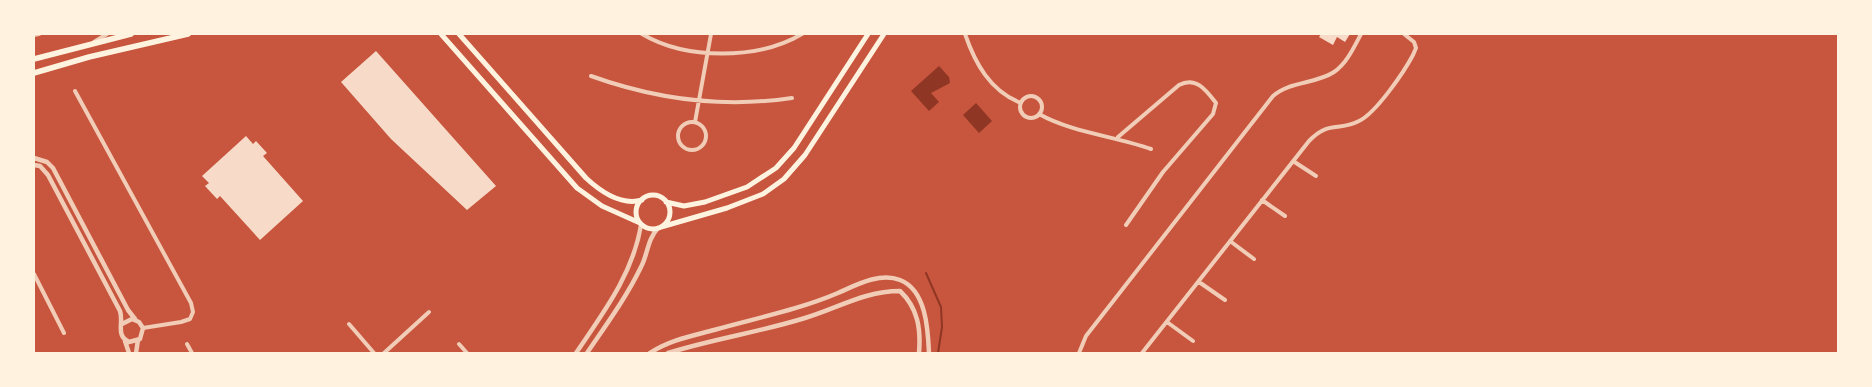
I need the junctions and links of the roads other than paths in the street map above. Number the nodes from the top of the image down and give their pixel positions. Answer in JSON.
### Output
{"nodes":[{"id":1,"x":39,"y":34,"type":"edge"},
{"id":2,"x":106,"y":34,"type":"edge"},
{"id":3,"x":132,"y":34,"type":"edge"},
{"id":4,"x":188,"y":34,"type":"edge"},
{"id":5,"x":441,"y":34,"type":"edge"},
{"id":6,"x":459,"y":34,"type":"edge"},
{"id":7,"x":642,"y":34,"type":"edge"},
{"id":8,"x":711,"y":34,"type":"edge"},
{"id":9,"x":802,"y":34,"type":"edge"},
{"id":10,"x":868,"y":34,"type":"edge"},
{"id":11,"x":884,"y":34,"type":"edge"},
{"id":12,"x":965,"y":34,"type":"edge"},
{"id":13,"x":1361,"y":34,"type":"edge"},
{"id":14,"x":1404,"y":34,"type":"edge"},
{"id":15,"x":34,"y":35,"type":"edge"},
{"id":16,"x":93,"y":42,"type":"junction"},
{"id":17,"x":708,"y":52,"type":"junction"},
{"id":18,"x":34,"y":58,"type":"edge"},
{"id":19,"x":34,"y":73,"type":"edge"},
{"id":20,"x":591,"y":76,"type":"dead end"},
{"id":21,"x":74,"y":91,"type":"dead end"},
{"id":22,"x":792,"y":98,"type":"dead end"},
{"id":23,"x":699,"y":101,"type":"junction"},
{"id":24,"x":1021,"y":103,"type":"junction"},
{"id":25,"x":1039,"y":114,"type":"junction"},
{"id":26,"x":695,"y":122,"type":"junction"},
{"id":27,"x":1118,"y":138,"type":"junction"},
{"id":28,"x":1152,"y":149,"type":"dead end"},
{"id":29,"x":34,"y":158,"type":"edge"},
{"id":30,"x":1293,"y":161,"type":"junction"},
{"id":31,"x":34,"y":165,"type":"edge"},
{"id":32,"x":1316,"y":176,"type":"dead end"},
{"id":33,"x":642,"y":200,"type":"junction"},
{"id":34,"x":1262,"y":200,"type":"junction"},
{"id":35,"x":666,"y":202,"type":"junction"},
{"id":36,"x":1285,"y":216,"type":"dead end"},
{"id":37,"x":641,"y":224,"type":"junction"},
{"id":38,"x":1126,"y":225,"type":"dead end"},
{"id":39,"x":659,"y":228,"type":"junction"},
{"id":40,"x":1230,"y":241,"type":"junction"},
{"id":41,"x":1254,"y":259,"type":"dead end"},
{"id":42,"x":34,"y":274,"type":"edge"},
{"id":43,"x":1199,"y":282,"type":"junction"},
{"id":44,"x":1225,"y":300,"type":"dead end"},
{"id":45,"x":429,"y":312,"type":"dead end"},
{"id":46,"x":136,"y":320,"type":"junction"},
{"id":47,"x":1167,"y":322,"type":"junction"},
{"id":48,"x":122,"y":324,"type":"junction"},
{"id":49,"x":349,"y":324,"type":"dead end"},
{"id":50,"x":143,"y":328,"type":"junction"},
{"id":51,"x":64,"y":333,"type":"dead end"},
{"id":52,"x":124,"y":339,"type":"junction"},
{"id":53,"x":138,"y":340,"type":"junction"},
{"id":54,"x":1193,"y":341,"type":"dead end"},
{"id":55,"x":187,"y":344,"type":"dead end"},
{"id":56,"x":459,"y":344,"type":"dead end"},
{"id":57,"x":129,"y":353,"type":"edge"},
{"id":58,"x":136,"y":353,"type":"edge"},
{"id":59,"x":192,"y":353,"type":"edge"},
{"id":60,"x":374,"y":353,"type":"edge"},
{"id":61,"x":384,"y":353,"type":"edge"},
{"id":62,"x":467,"y":353,"type":"edge"},
{"id":63,"x":576,"y":353,"type":"edge"},
{"id":64,"x":587,"y":353,"type":"edge"},
{"id":65,"x":650,"y":353,"type":"edge"},
{"id":66,"x":668,"y":353,"type":"edge"},
{"id":67,"x":919,"y":353,"type":"edge"},
{"id":68,"x":929,"y":353,"type":"edge"},
{"id":69,"x":1079,"y":353,"type":"edge"},
{"id":70,"x":1142,"y":353,"type":"edge"}],
"edges":[{"from":1,"to":15,"type":"street"},
{"from":2,"to":16,"type":"street"},
{"from":3,"to":16,"type":"highway"},
{"from":4,"to":19,"type":"highway"},
{"from":5,"to":37,"type":"main road"},
{"from":6,"to":33,"type":"main road"},
{"from":7,"to":17,"type":"street"},
{"from":8,"to":17,"type":"street"},
{"from":9,"to":17,"type":"street"},
{"from":10,"to":35,"type":"main road"},
{"from":11,"to":39,"type":"main road"},
{"from":12,"to":24,"type":"street"},
{"from":13,"to":69,"type":"street"},
{"from":14,"to":30,"type":"street"},
{"from":16,"to":18,"type":"highway"},
{"from":17,"to":23,"type":"street"},
{"from":20,"to":23,"type":"street"},
{"from":21,"to":50,"type":"street"},
{"from":22,"to":23,"type":"street"},
{"from":23,"to":26,"type":"street"},
{"from":24,"to":25,"type":"street"},
{"from":24,"to":25,"type":"street"},
{"from":25,"to":27,"type":"street"},
{"from":26,"to":26,"type":"street"},
{"from":27,"to":28,"type":"street"},
{"from":27,"to":38,"type":"street"},
{"from":29,"to":46,"type":"street"},
{"from":30,"to":32,"type":"street"},
{"from":30,"to":34,"type":"street"},
{"from":31,"to":48,"type":"street"},
{"from":33,"to":35,"type":"main road"},
{"from":33,"to":37,"type":"main road"},
{"from":34,"to":36,"type":"street"},
{"from":34,"to":40,"type":"street"},
{"from":35,"to":39,"type":"main road"},
{"from":37,"to":39,"type":"main road"},
{"from":37,"to":63,"type":"street"},
{"from":39,"to":64,"type":"street"},
{"from":40,"to":41,"type":"street"},
{"from":40,"to":43,"type":"street"},
{"from":42,"to":51,"type":"street"},
{"from":43,"to":44,"type":"street"},
{"from":43,"to":47,"type":"street"},
{"from":45,"to":61,"type":"street"},
{"from":46,"to":48,"type":"street"},
{"from":46,"to":50,"type":"street"},
{"from":47,"to":54,"type":"street"},
{"from":47,"to":70,"type":"street"},
{"from":48,"to":52,"type":"street"},
{"from":49,"to":60,"type":"street"},
{"from":50,"to":53,"type":"street"},
{"from":52,"to":53,"type":"street"},
{"from":52,"to":57,"type":"street"},
{"from":53,"to":58,"type":"street"},
{"from":55,"to":59,"type":"street"},
{"from":56,"to":62,"type":"street"},
{"from":65,"to":68,"type":"street"},
{"from":66,"to":67,"type":"street"}]}
